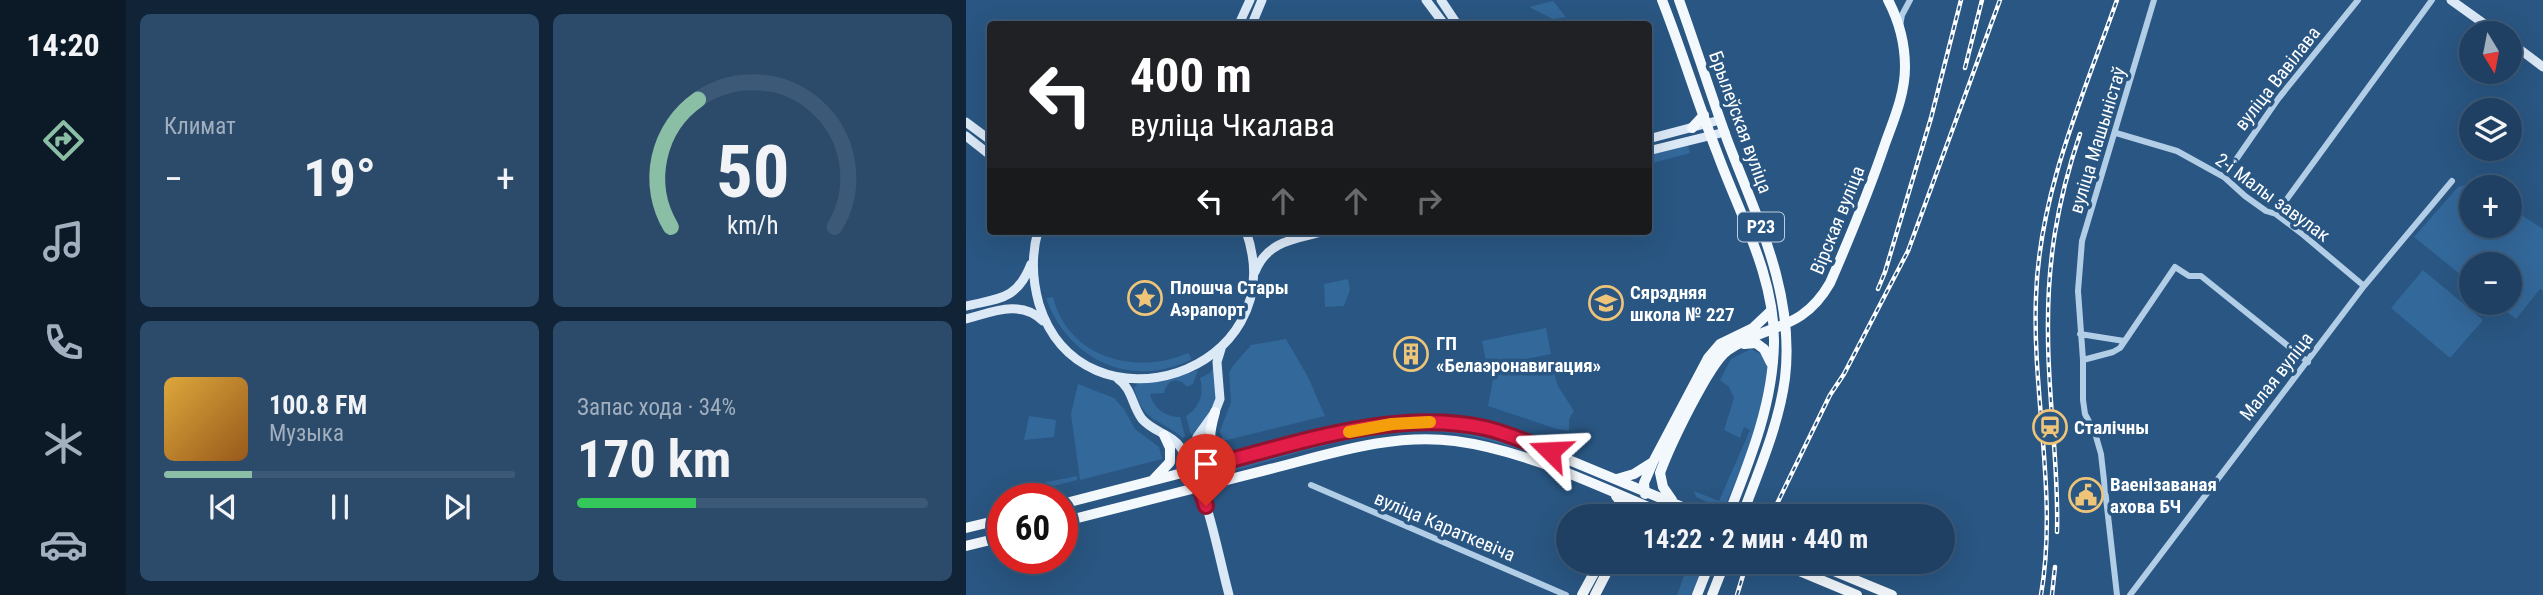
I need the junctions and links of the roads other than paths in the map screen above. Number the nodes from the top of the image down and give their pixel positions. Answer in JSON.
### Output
{"nodes":[{"id":1,"x":1250,"y":0,"type":"edge"},
{"id":2,"x":1262,"y":0,"type":"edge"},
{"id":3,"x":1426,"y":0,"type":"edge"},
{"id":4,"x":1441,"y":0,"type":"edge"},
{"id":5,"x":1662,"y":0,"type":"edge"},
{"id":6,"x":1679,"y":0,"type":"edge"},
{"id":7,"x":1888,"y":0,"type":"edge"},
{"id":8,"x":1910,"y":0,"type":"edge"},
{"id":9,"x":2154,"y":0,"type":"edge"},
{"id":10,"x":2357,"y":0,"type":"edge"},
{"id":11,"x":2432,"y":0,"type":"edge"},
{"id":12,"x":2451,"y":0,"type":"edge"},
{"id":13,"x":1240,"y":21,"type":"edge"},
{"id":14,"x":1253,"y":21,"type":"edge"},
{"id":15,"x":1442,"y":21,"type":"edge"},
{"id":16,"x":1455,"y":21,"type":"edge"},
{"id":17,"x":2480,"y":21,"type":"edge"},
{"id":18,"x":1899,"y":27,"type":"junction"},
{"id":19,"x":1692,"y":36,"type":"junction"},
{"id":20,"x":1677,"y":41,"type":"junction"},
{"id":21,"x":2522,"y":51,"type":"edge"},
{"id":22,"x":2543,"y":66,"type":"edge"},
{"id":23,"x":1705,"y":120,"type":"junction"},
{"id":24,"x":1720,"y":120,"type":"junction"},
{"id":25,"x":966,"y":121,"type":"edge"},
{"id":26,"x":1692,"y":128,"type":"joint"},
{"id":27,"x":1725,"y":132,"type":"junction"},
{"id":28,"x":2116,"y":133,"type":"junction"},
{"id":29,"x":966,"y":136,"type":"edge"},
{"id":30,"x":987,"y":137,"type":"edge"},
{"id":31,"x":1707,"y":137,"type":"junction"},
{"id":32,"x":1652,"y":138,"type":"edge"},
{"id":33,"x":1652,"y":150,"type":"edge"},
{"id":34,"x":987,"y":153,"type":"edge"},
{"id":35,"x":2224,"y":177,"type":"junction"},
{"id":36,"x":2452,"y":181,"type":"dead end"},
{"id":37,"x":2276,"y":214,"type":"junction"},
{"id":38,"x":1037,"y":235,"type":"edge"},
{"id":39,"x":1247,"y":235,"type":"edge"},
{"id":40,"x":1310,"y":235,"type":"edge"},
{"id":41,"x":1032,"y":262,"type":"junction"},
{"id":42,"x":1255,"y":274,"type":"junction"},
{"id":43,"x":2364,"y":286,"type":"junction"},
{"id":44,"x":966,"y":306,"type":"edge"},
{"id":45,"x":1771,"y":311,"type":"junction"},
{"id":46,"x":966,"y":319,"type":"edge"},
{"id":47,"x":1785,"y":325,"type":"junction"},
{"id":48,"x":1047,"y":326,"type":"junction"},
{"id":49,"x":1773,"y":330,"type":"junction"},
{"id":50,"x":2080,"y":334,"type":"junction"},
{"id":51,"x":2124,"y":341,"type":"junction"},
{"id":52,"x":1224,"y":345,"type":"junction"},
{"id":53,"x":1730,"y":348,"type":"junction"},
{"id":54,"x":2083,"y":360,"type":"junction"},
{"id":55,"x":2308,"y":362,"type":"junction"},
{"id":56,"x":1772,"y":366,"type":"junction"},
{"id":57,"x":1113,"y":376,"type":"junction"},
{"id":58,"x":1215,"y":412,"type":"junction"},
{"id":59,"x":1164,"y":435,"type":"junction"},
{"id":60,"x":1251,"y":456,"type":"junction"},
{"id":61,"x":1653,"y":462,"type":"junction"},
{"id":62,"x":1196,"y":469,"type":"junction"},
{"id":63,"x":1616,"y":479,"type":"junction"},
{"id":64,"x":1151,"y":481,"type":"junction"},
{"id":65,"x":1311,"y":485,"type":"dead end"},
{"id":66,"x":1200,"y":487,"type":"junction"},
{"id":67,"x":1645,"y":491,"type":"junction"},
{"id":68,"x":1611,"y":492,"type":"junction"},
{"id":69,"x":1078,"y":500,"type":"edge"},
{"id":70,"x":1674,"y":503,"type":"joint"},
{"id":71,"x":1622,"y":504,"type":"edge"},
{"id":72,"x":1640,"y":504,"type":"edge"},
{"id":73,"x":1654,"y":504,"type":"edge"},
{"id":74,"x":1733,"y":504,"type":"edge"},
{"id":75,"x":1746,"y":504,"type":"edge"},
{"id":76,"x":1078,"y":518,"type":"edge"},
{"id":77,"x":987,"y":523,"type":"edge"},
{"id":78,"x":966,"y":528,"type":"edge"},
{"id":79,"x":987,"y":541,"type":"edge"},
{"id":80,"x":966,"y":546,"type":"edge"},
{"id":81,"x":1593,"y":574,"type":"edge"},
{"id":82,"x":1606,"y":574,"type":"edge"},
{"id":83,"x":1705,"y":574,"type":"edge"},
{"id":84,"x":1721,"y":574,"type":"edge"},
{"id":85,"x":1807,"y":574,"type":"edge"},
{"id":86,"x":1841,"y":574,"type":"edge"},
{"id":87,"x":1229,"y":595,"type":"edge"},
{"id":88,"x":1566,"y":595,"type":"edge"},
{"id":89,"x":1582,"y":595,"type":"edge"},
{"id":90,"x":1595,"y":595,"type":"edge"},
{"id":91,"x":1697,"y":595,"type":"edge"},
{"id":92,"x":1712,"y":595,"type":"edge"},
{"id":93,"x":1857,"y":595,"type":"edge"},
{"id":94,"x":1892,"y":595,"type":"edge"},
{"id":95,"x":2117,"y":595,"type":"edge"},
{"id":96,"x":2130,"y":595,"type":"edge"}],
"edges":[{"from":1,"to":13,"type":"main road"},
{"from":2,"to":14,"type":"main road"},
{"from":3,"to":15,"type":"main road"},
{"from":4,"to":16,"type":"main road"},
{"from":5,"to":20,"type":"main road","name":"Брылеўская вуліца","number":"Р23"},
{"from":6,"to":19,"type":"main road","name":"Брылеўская вуліца","number":"Р23"},
{"from":7,"to":18,"type":"main road","name":"Вірская вуліца"},
{"from":8,"to":18,"type":"street"},
{"from":9,"to":28,"type":"street","name":"вуліца Машыністаў"},
{"from":10,"to":35,"type":"street","name":"вуліца Вавілава"},
{"from":11,"to":37,"type":"street"},
{"from":12,"to":17,"type":"main road"},
{"from":18,"to":47,"type":"main road","name":"Вірская вуліца"},
{"from":19,"to":20,"type":"main road"},
{"from":19,"to":24,"type":"main road","name":"Брылеўская вуліца","number":"Р23"},
{"from":20,"to":23,"type":"main road","name":"Брылеўская вуліца","number":"Р23"},
{"from":21,"to":22,"type":"main road"},
{"from":23,"to":24,"type":"main road"},
{"from":23,"to":26,"type":"main road"},
{"from":23,"to":31,"type":"main road","name":"Брылеўская вуліца","number":"Р23"},
{"from":24,"to":27,"type":"main road","name":"Брылеўская вуліца","number":"Р23"},
{"from":25,"to":30,"type":"main road"},
{"from":26,"to":32,"type":"main road"},
{"from":27,"to":31,"type":"main road"},
{"from":27,"to":47,"type":"main road","name":"Брылеўская вуліца","number":"Р23"},
{"from":28,"to":35,"type":"street","name":"2-і Малы завулак"},
{"from":28,"to":50,"type":"street","name":"вуліца Машыністаў"},
{"from":29,"to":34,"type":"main road"},
{"from":31,"to":33,"type":"main road"},
{"from":31,"to":45,"type":"main road","name":"Брылеўская вуліца","number":"Р23"},
{"from":35,"to":37,"type":"street","name":"2-і Малы завулак"},
{"from":36,"to":43,"type":"street","name":"Малая вуліца"},
{"from":37,"to":43,"type":"street","name":"2-і Малы завулак"},
{"from":38,"to":41,"type":"main road"},
{"from":39,"to":42,"type":"main road"},
{"from":40,"to":42,"type":"main road"},
{"from":41,"to":44,"type":"main road"},
{"from":41,"to":48,"type":"main road"},
{"from":42,"to":52,"type":"main road"},
{"from":43,"to":55,"type":"street","name":"Малая вуліца"},
{"from":45,"to":49,"type":"main road","name":"Брылеўская вуліца","number":"Р23"},
{"from":45,"to":61,"type":"main road"},
{"from":46,"to":48,"type":"main road"},
{"from":47,"to":49,"type":"main road"},
{"from":47,"to":75,"type":"main road","number":"Р23"},
{"from":48,"to":57,"type":"main road"},
{"from":49,"to":53,"type":"main road"},
{"from":49,"to":56,"type":"main road","number":"Р23"},
{"from":50,"to":51,"type":"street"},
{"from":50,"to":54,"type":"street","name":"вуліца Машыністаў"},
{"from":51,"to":54,"type":"street"},
{"from":51,"to":55,"type":"street"},
{"from":52,"to":57,"type":"main road"},
{"from":52,"to":58,"type":"main road"},
{"from":53,"to":56,"type":"main road"},
{"from":53,"to":70,"type":"main road"},
{"from":54,"to":95,"type":"street","name":"вуліца Машыністаў"},
{"from":55,"to":96,"type":"street","name":"Малая вуліца"},
{"from":56,"to":74,"type":"main road","number":"Р23"},
{"from":57,"to":59,"type":"main road"},
{"from":58,"to":60,"type":"main road"},
{"from":58,"to":62,"type":"main road"},
{"from":59,"to":62,"type":"main road"},
{"from":59,"to":64,"type":"main road"},
{"from":60,"to":62,"type":"main road"},
{"from":60,"to":63,"type":"main road"},
{"from":61,"to":63,"type":"main road"},
{"from":61,"to":67,"type":"main road"},
{"from":62,"to":64,"type":"main road"},
{"from":62,"to":66,"type":"main road"},
{"from":63,"to":67,"type":"main road"},
{"from":64,"to":69,"type":"main road"},
{"from":65,"to":88,"type":"street","name":"вуліца Караткевіча"},
{"from":66,"to":68,"type":"main road"},
{"from":66,"to":76,"type":"main road"},
{"from":66,"to":87,"type":"main road"},
{"from":67,"to":70,"type":"main road"},
{"from":67,"to":73,"type":"main road"},
{"from":68,"to":71,"type":"main road"},
{"from":68,"to":72,"type":"main road"},
{"from":77,"to":78,"type":"main road"},
{"from":79,"to":80,"type":"main road"},
{"from":81,"to":89,"type":"main road"},
{"from":82,"to":90,"type":"main road"},
{"from":83,"to":91,"type":"main road"},
{"from":84,"to":92,"type":"main road"},
{"from":85,"to":93,"type":"main road"},
{"from":86,"to":94,"type":"main road"}]}
